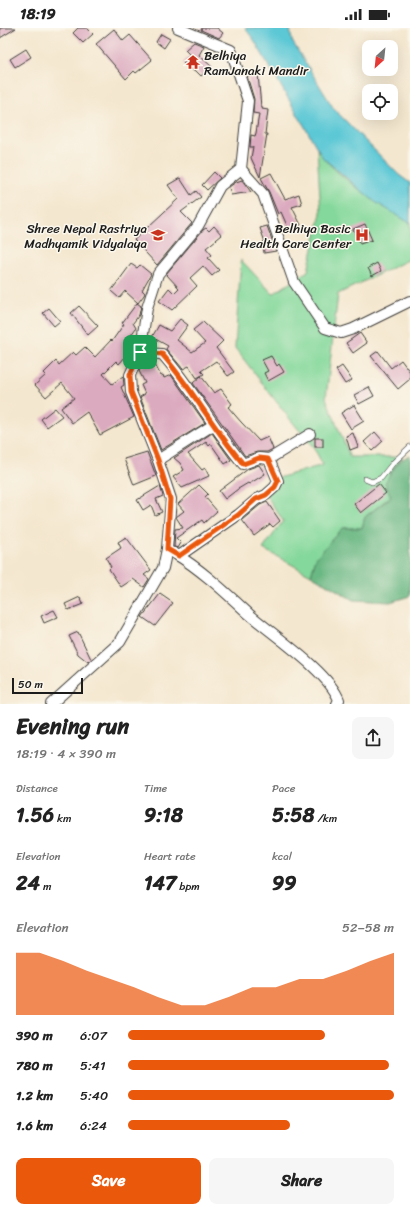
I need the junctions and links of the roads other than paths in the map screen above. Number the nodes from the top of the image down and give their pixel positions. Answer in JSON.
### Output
{"nodes":[{"id":1,"x":178,"y":28,"type":"edge"},
{"id":2,"x":241,"y":169,"type":"junction"},
{"id":3,"x":408,"y":306,"type":"edge"},
{"id":4,"x":140,"y":352,"type":"junction"},
{"id":5,"x":213,"y":425,"type":"junction"},
{"id":6,"x":310,"y":434,"type":"dead end"},
{"id":7,"x":410,"y":447,"type":"edge"},
{"id":8,"x":268,"y":459,"type":"junction"},
{"id":9,"x":158,"y":460,"type":"junction"},
{"id":10,"x":365,"y":479,"type":"dead end"},
{"id":11,"x":167,"y":549,"type":"junction"},
{"id":12,"x":179,"y":556,"type":"junction"},
{"id":13,"x":51,"y":704,"type":"edge"},
{"id":14,"x":337,"y":704,"type":"edge"}],
"edges":[{"from":1,"to":2,"type":"street"},
{"from":2,"to":3,"type":"street"},
{"from":2,"to":4,"type":"street"},
{"from":4,"to":5,"type":"street"},
{"from":4,"to":9,"type":"street"},
{"from":5,"to":8,"type":"street"},
{"from":5,"to":9,"type":"street"},
{"from":6,"to":8,"type":"street"},
{"from":7,"to":10,"type":"lane"},
{"from":8,"to":12,"type":"street"},
{"from":9,"to":11,"type":"street"},
{"from":11,"to":12,"type":"street"},
{"from":11,"to":13,"type":"street"},
{"from":12,"to":14,"type":"street"}]}
